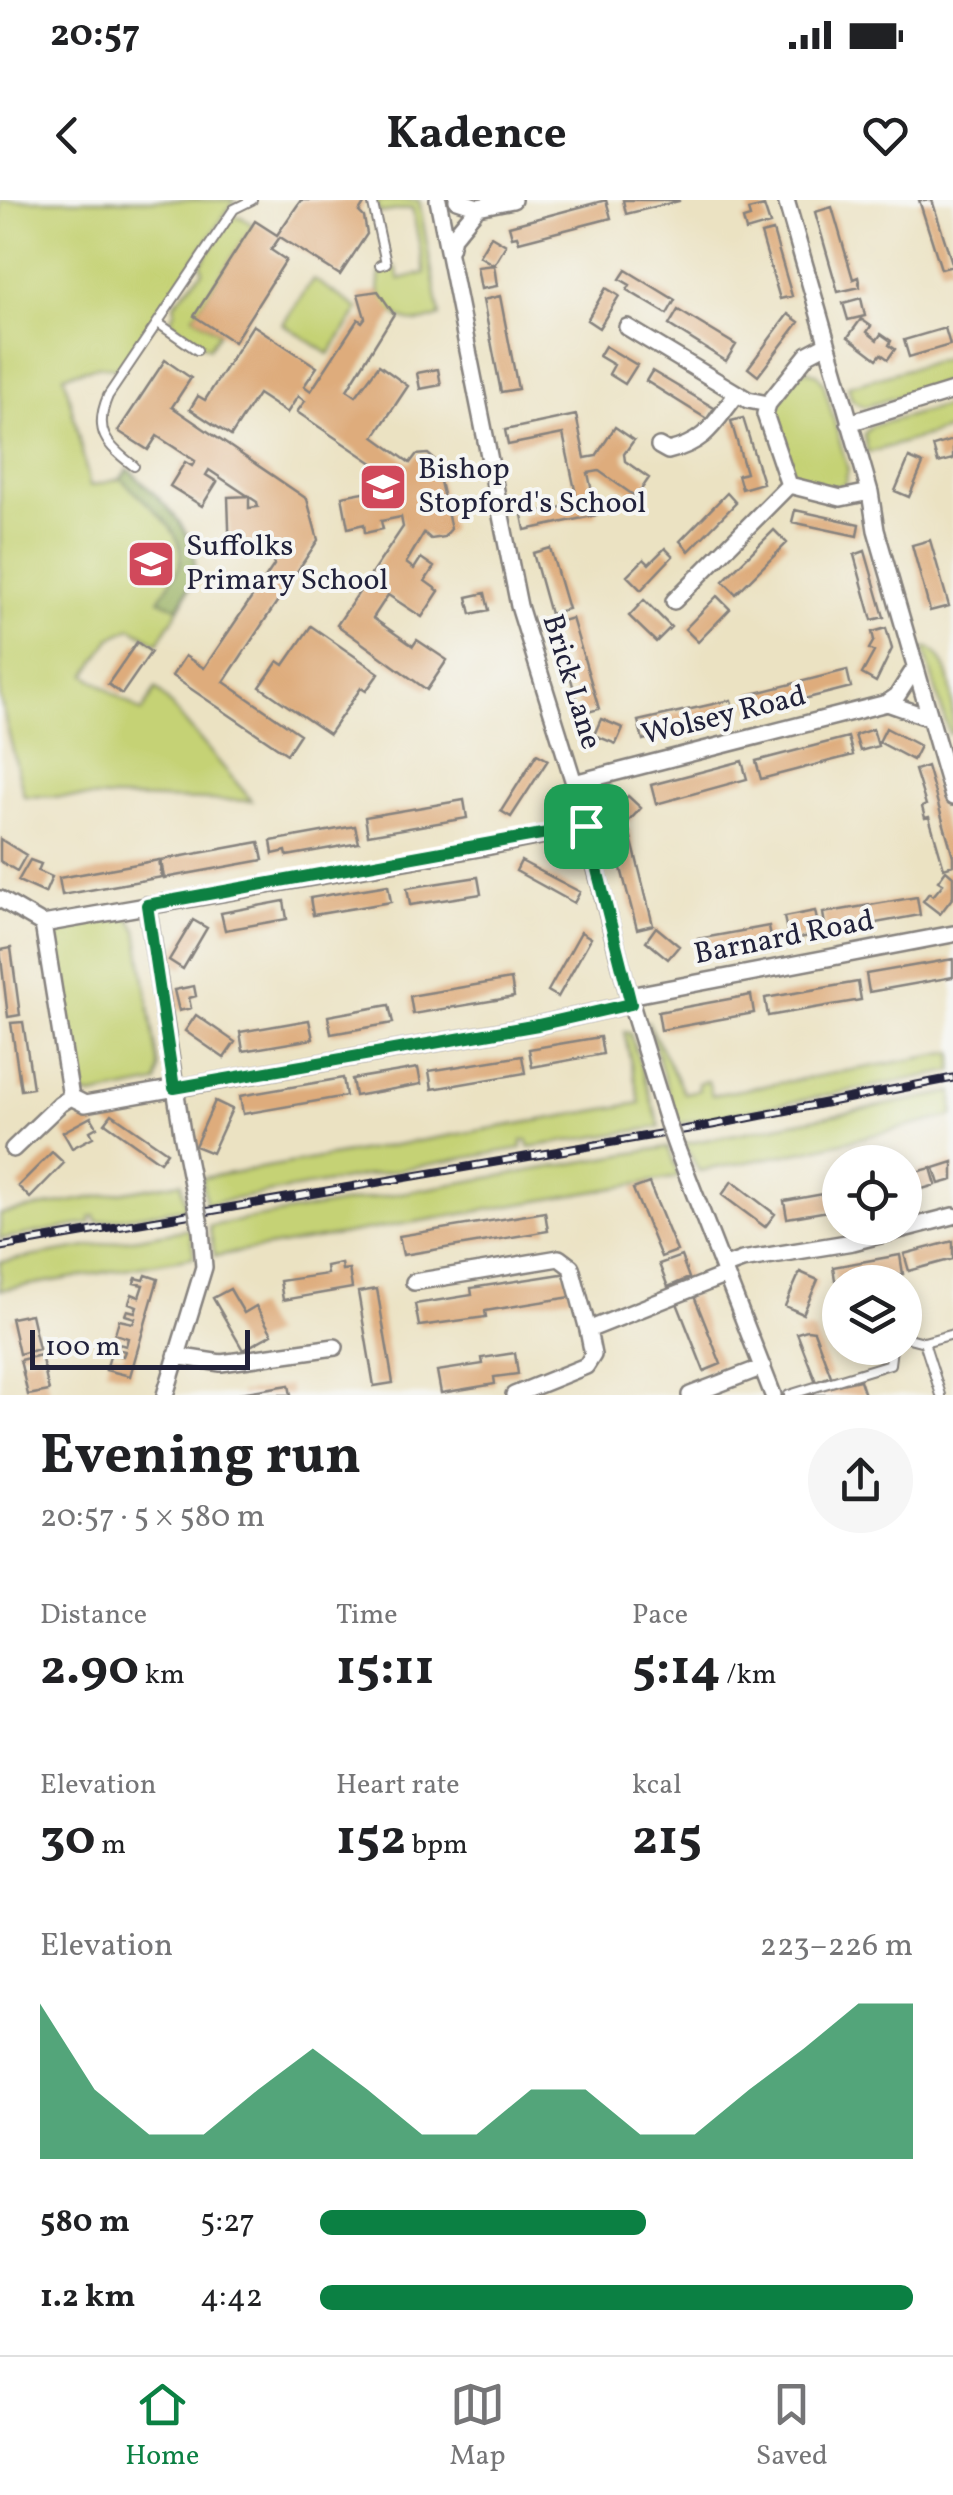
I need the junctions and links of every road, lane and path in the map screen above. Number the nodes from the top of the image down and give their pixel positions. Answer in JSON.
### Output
{"nodes":[{"id":1,"x":252,"y":200,"type":"edge"},
{"id":2,"x":372,"y":200,"type":"edge"},
{"id":3,"x":438,"y":200,"type":"edge"},
{"id":4,"x":457,"y":200,"type":"edge"},
{"id":5,"x":512,"y":200,"type":"edge"},
{"id":6,"x":786,"y":200,"type":"edge"},
{"id":7,"x":478,"y":207,"type":"junction"},
{"id":8,"x":449,"y":252,"type":"junction"},
{"id":9,"x":380,"y":265,"type":"dead end"},
{"id":10,"x":158,"y":324,"type":"junction"},
{"id":11,"x":627,"y":327,"type":"dead end"},
{"id":12,"x":827,"y":344,"type":"junction"},
{"id":13,"x":197,"y":350,"type":"dead end"},
{"id":14,"x":953,"y":392,"type":"edge"},
{"id":15,"x":737,"y":394,"type":"junction"},
{"id":16,"x":768,"y":404,"type":"junction"},
{"id":17,"x":849,"y":422,"type":"junction"},
{"id":18,"x":659,"y":446,"type":"dead end"},
{"id":19,"x":134,"y":466,"type":"dead end"},
{"id":20,"x":789,"y":485,"type":"junction"},
{"id":21,"x":870,"y":492,"type":"junction"},
{"id":22,"x":674,"y":601,"type":"dead end"},
{"id":23,"x":915,"y":668,"type":"junction"},
{"id":24,"x":887,"y":703,"type":"junction"},
{"id":25,"x":930,"y":718,"type":"junction"},
{"id":26,"x":574,"y":783,"type":"junction"},
{"id":27,"x":953,"y":798,"type":"edge"},
{"id":28,"x":586,"y":826,"type":"junction"},
{"id":29,"x":0,"y":899,"type":"edge"},
{"id":30,"x":147,"y":905,"type":"junction"},
{"id":31,"x":43,"y":924,"type":"junction"},
{"id":32,"x":952,"y":933,"type":"edge"},
{"id":33,"x":630,"y":1000,"type":"junction"},
{"id":34,"x":174,"y":1088,"type":"junction"},
{"id":35,"x":71,"y":1098,"type":"junction"},
{"id":36,"x":12,"y":1148,"type":"dead end"},
{"id":37,"x":953,"y":1216,"type":"edge"},
{"id":38,"x":725,"y":1271,"type":"junction"},
{"id":39,"x":414,"y":1282,"type":"dead end"},
{"id":40,"x":588,"y":1330,"type":"junction"},
{"id":41,"x":953,"y":1334,"type":"edge"},
{"id":42,"x":924,"y":1342,"type":"joint"},
{"id":43,"x":335,"y":1346,"type":"dead end"},
{"id":44,"x":176,"y":1356,"type":"junction"},
{"id":45,"x":887,"y":1365,"type":"edge"},
{"id":46,"x":763,"y":1367,"type":"junction"},
{"id":47,"x":165,"y":1395,"type":"edge"},
{"id":48,"x":514,"y":1395,"type":"edge"},
{"id":49,"x":690,"y":1395,"type":"edge"},
{"id":50,"x":773,"y":1395,"type":"edge"},
{"id":51,"x":789,"y":1395,"type":"edge"},
{"id":52,"x":940,"y":1395,"type":"edge"}],
"edges":[{"from":1,"to":10,"type":"lane"},
{"from":2,"to":9,"type":"lane"},
{"from":3,"to":8,"type":"street","name":"Brick Lane"},
{"from":4,"to":7,"type":"street"},
{"from":5,"to":7,"type":"street"},
{"from":6,"to":12,"type":"street"},
{"from":7,"to":8,"type":"street"},
{"from":8,"to":26,"type":"street","name":"Brick Lane"},
{"from":10,"to":13,"type":"lane"},
{"from":10,"to":19,"type":"lane"},
{"from":11,"to":15,"type":"street"},
{"from":12,"to":16,"type":"street"},
{"from":12,"to":17,"type":"street"},
{"from":14,"to":17,"type":"street"},
{"from":15,"to":16,"type":"street"},
{"from":15,"to":18,"type":"street"},
{"from":16,"to":20,"type":"street"},
{"from":17,"to":21,"type":"street"},
{"from":20,"to":21,"type":"street"},
{"from":20,"to":22,"type":"street"},
{"from":21,"to":23,"type":"street"},
{"from":23,"to":24,"type":"street"},
{"from":23,"to":25,"type":"street"},
{"from":24,"to":25,"type":"street"},
{"from":24,"to":26,"type":"street","name":"Wolsey Road"},
{"from":25,"to":27,"type":"street"},
{"from":26,"to":28,"type":"street","name":"Brick Lane"},
{"from":28,"to":30,"type":"street"},
{"from":28,"to":33,"type":"street","name":"Brick Lane"},
{"from":29,"to":31,"type":"street"},
{"from":30,"to":31,"type":"street"},
{"from":30,"to":34,"type":"street"},
{"from":31,"to":35,"type":"street"},
{"from":32,"to":33,"type":"street","name":"Barnard Road"},
{"from":33,"to":34,"type":"street","name":"Barnard Road"},
{"from":33,"to":38,"type":"street","name":"Brick Lane","bridge":true},
{"from":34,"to":35,"type":"street","name":"Barnard Road"},
{"from":34,"to":44,"type":"street","bridge":true},
{"from":35,"to":36,"type":"street"},
{"from":37,"to":38,"type":"street"},
{"from":38,"to":40,"type":"street"},
{"from":38,"to":46,"type":"street","name":"Brick Lane"},
{"from":39,"to":40,"type":"street"},
{"from":40,"to":48,"type":"street"},
{"from":41,"to":42,"type":"lane"},
{"from":42,"to":52,"type":"lane"},
{"from":43,"to":44,"type":"street"},
{"from":44,"to":47,"type":"street"},
{"from":45,"to":51,"type":"lane"},
{"from":46,"to":49,"type":"street"},
{"from":46,"to":50,"type":"street","name":"Brick Lane"}]}
